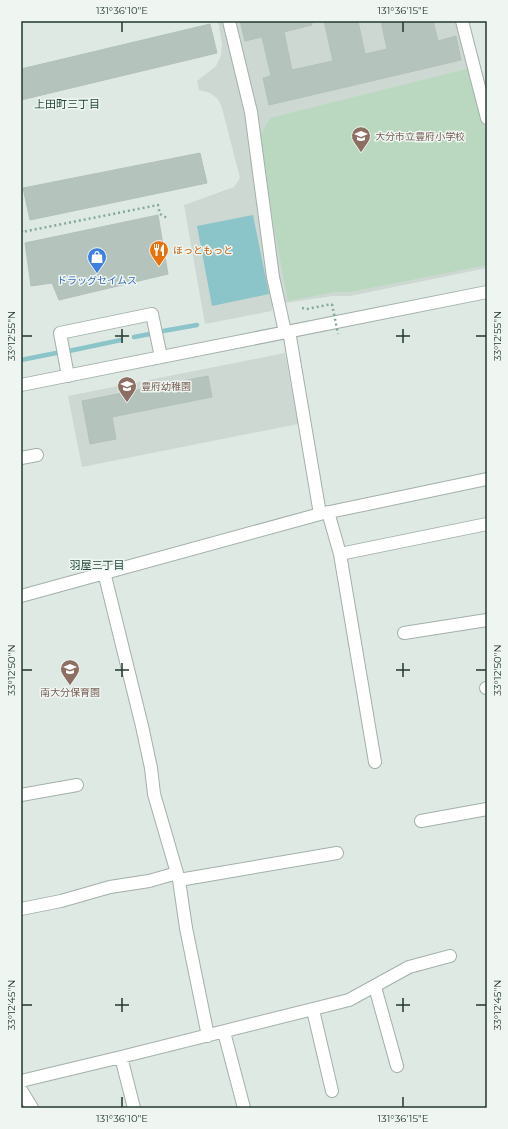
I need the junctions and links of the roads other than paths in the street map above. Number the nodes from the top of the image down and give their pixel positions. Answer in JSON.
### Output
{"nodes":[{"id":1,"x":229,"y":21,"type":"edge"},
{"id":2,"x":462,"y":21,"type":"edge"},
{"id":3,"x":487,"y":118,"type":"edge"},
{"id":4,"x":487,"y":292,"type":"edge"},
{"id":5,"x":287,"y":332,"type":"junction"},
{"id":6,"x":161,"y":357,"type":"junction"},
{"id":7,"x":68,"y":376,"type":"junction"},
{"id":8,"x":21,"y":385,"type":"edge"},
{"id":9,"x":37,"y":455,"type":"dead end"},
{"id":10,"x":21,"y":458,"type":"edge"},
{"id":11,"x":487,"y":479,"type":"edge"},
{"id":12,"x":324,"y":513,"type":"junction"},
{"id":13,"x":487,"y":524,"type":"edge"},
{"id":14,"x":340,"y":554,"type":"junction"},
{"id":15,"x":104,"y":572,"type":"junction"},
{"id":16,"x":21,"y":596,"type":"edge"},
{"id":17,"x":487,"y":620,"type":"edge"},
{"id":18,"x":404,"y":633,"type":"dead end"},
{"id":19,"x":375,"y":762,"type":"dead end"},
{"id":20,"x":77,"y":785,"type":"dead end"},
{"id":21,"x":21,"y":795,"type":"edge"},
{"id":22,"x":487,"y":808,"type":"edge"},
{"id":23,"x":421,"y":821,"type":"dead end"},
{"id":24,"x":337,"y":853,"type":"dead end"},
{"id":25,"x":178,"y":877,"type":"junction"},
{"id":26,"x":21,"y":909,"type":"edge"},
{"id":27,"x":450,"y":956,"type":"dead end"},
{"id":28,"x":375,"y":987,"type":"junction"},
{"id":29,"x":313,"y":1010,"type":"junction"},
{"id":30,"x":224,"y":1032,"type":"junction"},
{"id":31,"x":208,"y":1036,"type":"junction"},
{"id":32,"x":121,"y":1057,"type":"junction"},
{"id":33,"x":397,"y":1066,"type":"dead end"},
{"id":34,"x":21,"y":1081,"type":"edge"},
{"id":35,"x":21,"y":1090,"type":"edge"},
{"id":36,"x":332,"y":1091,"type":"dead end"},
{"id":37,"x":32,"y":1108,"type":"edge"},
{"id":38,"x":134,"y":1108,"type":"edge"},
{"id":39,"x":244,"y":1108,"type":"edge"}],
"edges":[{"from":1,"to":5,"type":"street"},
{"from":2,"to":3,"type":"street"},
{"from":4,"to":5,"type":"street"},
{"from":5,"to":6,"type":"street"},
{"from":5,"to":12,"type":"street"},
{"from":6,"to":7,"type":"street"},
{"from":6,"to":7,"type":"street"},
{"from":7,"to":8,"type":"street"},
{"from":9,"to":10,"type":"street"},
{"from":11,"to":12,"type":"street"},
{"from":12,"to":14,"type":"street"},
{"from":12,"to":15,"type":"street"},
{"from":13,"to":14,"type":"street"},
{"from":14,"to":19,"type":"street"},
{"from":15,"to":16,"type":"street"},
{"from":15,"to":25,"type":"street"},
{"from":17,"to":18,"type":"street"},
{"from":20,"to":21,"type":"street"},
{"from":22,"to":23,"type":"street"},
{"from":24,"to":25,"type":"street"},
{"from":25,"to":26,"type":"street"},
{"from":25,"to":31,"type":"street"},
{"from":27,"to":28,"type":"street"},
{"from":28,"to":29,"type":"street"},
{"from":28,"to":33,"type":"street"},
{"from":29,"to":30,"type":"street"},
{"from":29,"to":36,"type":"street"},
{"from":30,"to":31,"type":"street"},
{"from":30,"to":39,"type":"street"},
{"from":31,"to":32,"type":"street"},
{"from":32,"to":34,"type":"street"},
{"from":32,"to":38,"type":"street"},
{"from":35,"to":37,"type":"street"}]}
